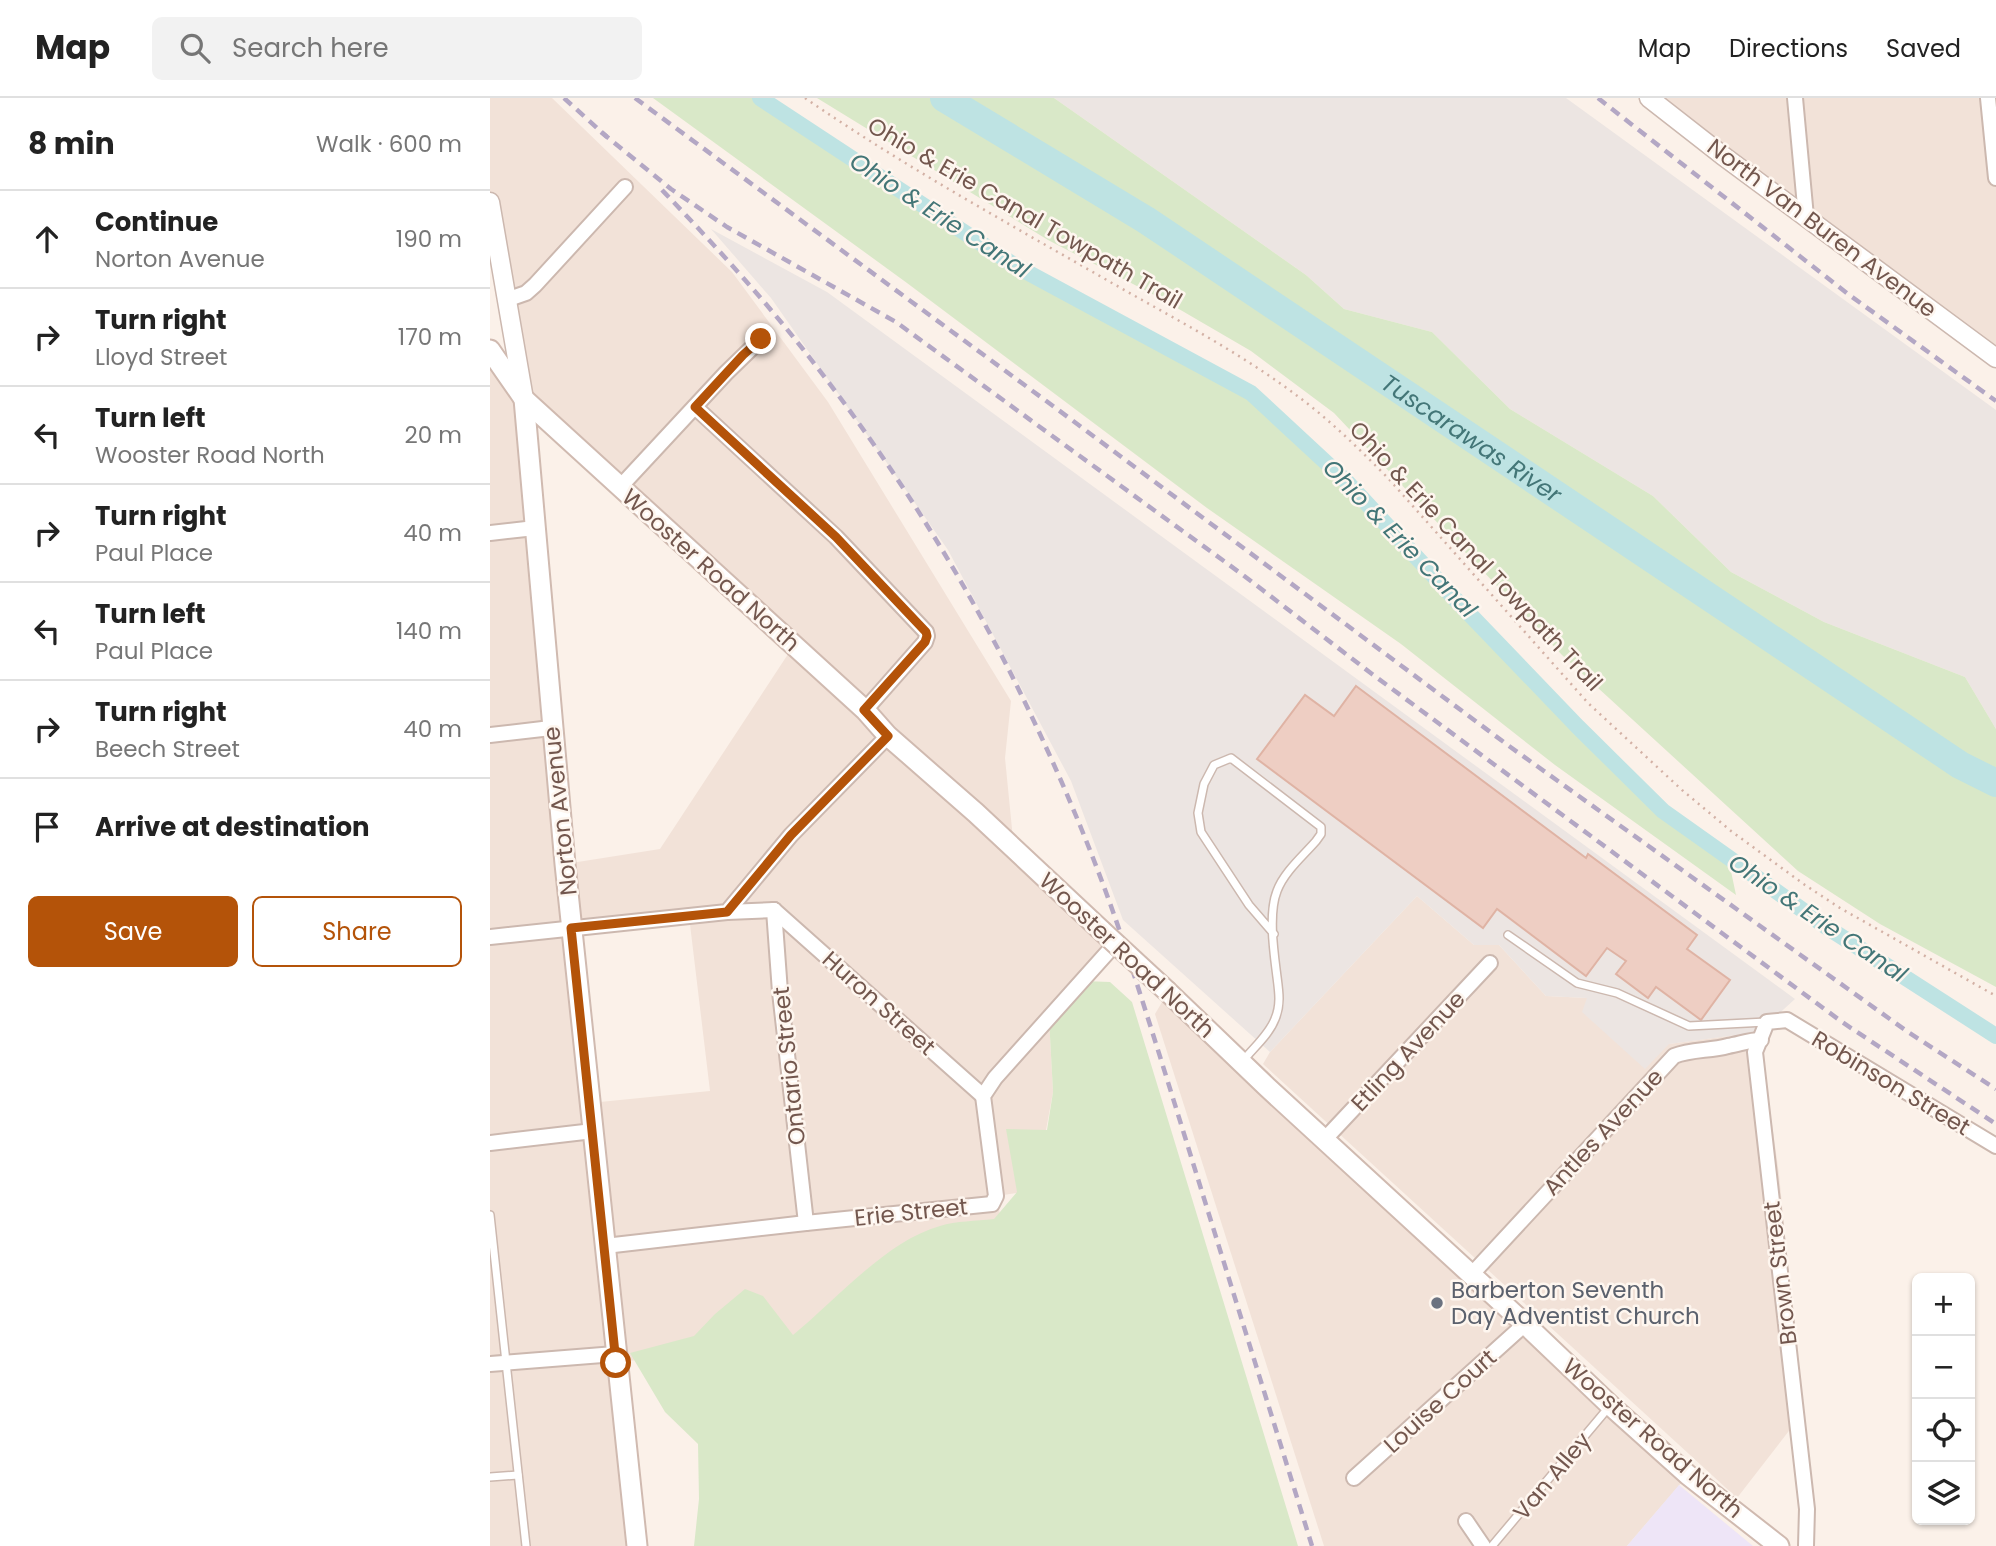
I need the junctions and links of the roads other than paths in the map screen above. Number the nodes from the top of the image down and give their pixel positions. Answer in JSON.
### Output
{"nodes":[{"id":1,"x":1649,"y":98,"type":"edge"},
{"id":2,"x":1795,"y":98,"type":"edge"},
{"id":3,"x":1988,"y":98,"type":"edge"},
{"id":4,"x":1996,"y":178,"type":"edge"},
{"id":5,"x":625,"y":187,"type":"dead end"},
{"id":6,"x":490,"y":202,"type":"edge"},
{"id":7,"x":1806,"y":217,"type":"junction"},
{"id":8,"x":506,"y":300,"type":"junction"},
{"id":9,"x":761,"y":339,"type":"dead end"},
{"id":10,"x":490,"y":350,"type":"edge"},
{"id":11,"x":1996,"y":358,"type":"edge"},
{"id":12,"x":524,"y":399,"type":"junction"},
{"id":13,"x":695,"y":407,"type":"junction"},
{"id":14,"x":620,"y":487,"type":"junction"},
{"id":15,"x":535,"y":528,"type":"junction"},
{"id":16,"x":490,"y":533,"type":"edge"},
{"id":17,"x":864,"y":710,"type":"junction"},
{"id":18,"x":551,"y":728,"type":"junction"},
{"id":19,"x":490,"y":735,"type":"edge"},
{"id":20,"x":888,"y":736,"type":"junction"},
{"id":21,"x":774,"y":910,"type":"junction"},
{"id":22,"x":727,"y":912,"type":"junction"},
{"id":23,"x":571,"y":928,"type":"junction"},
{"id":24,"x":1274,"y":934,"type":"junction"},
{"id":25,"x":1508,"y":934,"type":"dead end"},
{"id":26,"x":490,"y":937,"type":"edge"},
{"id":27,"x":1108,"y":943,"type":"junction"},
{"id":28,"x":1490,"y":963,"type":"dead end"},
{"id":29,"x":1767,"y":1022,"type":"junction"},
{"id":30,"x":1761,"y":1040,"type":"junction"},
{"id":31,"x":1242,"y":1062,"type":"junction"},
{"id":32,"x":983,"y":1096,"type":"junction"},
{"id":33,"x":593,"y":1131,"type":"junction"},
{"id":34,"x":1325,"y":1139,"type":"junction"},
{"id":35,"x":490,"y":1143,"type":"edge"},
{"id":36,"x":1996,"y":1146,"type":"edge"},
{"id":37,"x":490,"y":1215,"type":"edge"},
{"id":38,"x":806,"y":1223,"type":"junction"},
{"id":39,"x":605,"y":1246,"type":"junction"},
{"id":40,"x":492,"y":1255,"type":"edge"},
{"id":41,"x":1472,"y":1274,"type":"junction"},
{"id":42,"x":1525,"y":1324,"type":"junction"},
{"id":43,"x":615,"y":1354,"type":"junction"},
{"id":44,"x":505,"y":1363,"type":"junction"},
{"id":45,"x":490,"y":1364,"type":"edge"},
{"id":46,"x":1611,"y":1406,"type":"junction"},
{"id":47,"x":518,"y":1475,"type":"junction"},
{"id":48,"x":490,"y":1478,"type":"edge"},
{"id":49,"x":1354,"y":1478,"type":"dead end"},
{"id":50,"x":1466,"y":1521,"type":"dead end"},
{"id":51,"x":526,"y":1546,"type":"edge"},
{"id":52,"x":636,"y":1546,"type":"edge"},
{"id":53,"x":1483,"y":1546,"type":"edge"},
{"id":54,"x":1492,"y":1546,"type":"edge"},
{"id":55,"x":1779,"y":1546,"type":"edge"},
{"id":56,"x":1806,"y":1546,"type":"edge"}],
"edges":[{"from":1,"to":7,"type":"street","name":"North Van Buren Avenue"},
{"from":2,"to":7,"type":"street"},
{"from":3,"to":4,"type":"street"},
{"from":5,"to":8,"type":"street"},
{"from":6,"to":8,"type":"street","name":"Norton Avenue"},
{"from":7,"to":11,"type":"street","name":"North Van Buren Avenue"},
{"from":8,"to":12,"type":"street","name":"Norton Avenue"},
{"from":9,"to":13,"type":"street"},
{"from":10,"to":12,"type":"main road","name":"Wooster Road North"},
{"from":12,"to":14,"type":"main road","name":"Wooster Road North"},
{"from":12,"to":15,"type":"main road","name":"Norton Avenue"},
{"from":13,"to":14,"type":"street"},
{"from":13,"to":17,"type":"street"},
{"from":14,"to":17,"type":"main road","name":"Wooster Road North"},
{"from":15,"to":16,"type":"street"},
{"from":15,"to":18,"type":"main road","name":"Norton Avenue"},
{"from":17,"to":20,"type":"main road","name":"Wooster Road North"},
{"from":18,"to":19,"type":"street"},
{"from":18,"to":23,"type":"main road","name":"Norton Avenue"},
{"from":20,"to":22,"type":"street"},
{"from":20,"to":27,"type":"main road","name":"Wooster Road North"},
{"from":21,"to":22,"type":"street"},
{"from":21,"to":32,"type":"street","name":"Huron Street"},
{"from":21,"to":38,"type":"street","name":"Ontario Street"},
{"from":22,"to":23,"type":"street"},
{"from":23,"to":26,"type":"street"},
{"from":23,"to":33,"type":"main road","name":"Norton Avenue"},
{"from":24,"to":24,"type":"lane"},
{"from":24,"to":31,"type":"lane"},
{"from":25,"to":29,"type":"lane"},
{"from":27,"to":31,"type":"main road","name":"Wooster Road North","bridge":true},
{"from":27,"to":32,"type":"street"},
{"from":28,"to":34,"type":"street","name":"Etling Avenue"},
{"from":29,"to":30,"type":"street","name":"Brown Street"},
{"from":29,"to":36,"type":"street","name":"Robinson Street"},
{"from":30,"to":41,"type":"street","name":"Antles Avenue"},
{"from":30,"to":56,"type":"street","name":"Brown Street"},
{"from":31,"to":34,"type":"main road","name":"Wooster Road North"},
{"from":32,"to":38,"type":"street","name":"Erie Street"},
{"from":33,"to":35,"type":"street"},
{"from":33,"to":39,"type":"main road","name":"Norton Avenue"},
{"from":34,"to":41,"type":"main road","name":"Wooster Road North"},
{"from":37,"to":40,"type":"lane"},
{"from":38,"to":39,"type":"street","name":"Erie Street"},
{"from":39,"to":43,"type":"main road","name":"Norton Avenue"},
{"from":40,"to":44,"type":"lane"},
{"from":41,"to":42,"type":"main road","name":"Wooster Road North"},
{"from":42,"to":46,"type":"main road","name":"Wooster Road North"},
{"from":42,"to":49,"type":"street","name":"Louise Court"},
{"from":43,"to":44,"type":"street"},
{"from":43,"to":52,"type":"main road","name":"Norton Avenue"},
{"from":44,"to":45,"type":"street"},
{"from":44,"to":47,"type":"lane"},
{"from":46,"to":54,"type":"lane","name":"Van Alley"},
{"from":46,"to":55,"type":"main road","name":"Wooster Road North"},
{"from":47,"to":48,"type":"lane"},
{"from":47,"to":51,"type":"lane"},
{"from":50,"to":53,"type":"street"}]}
